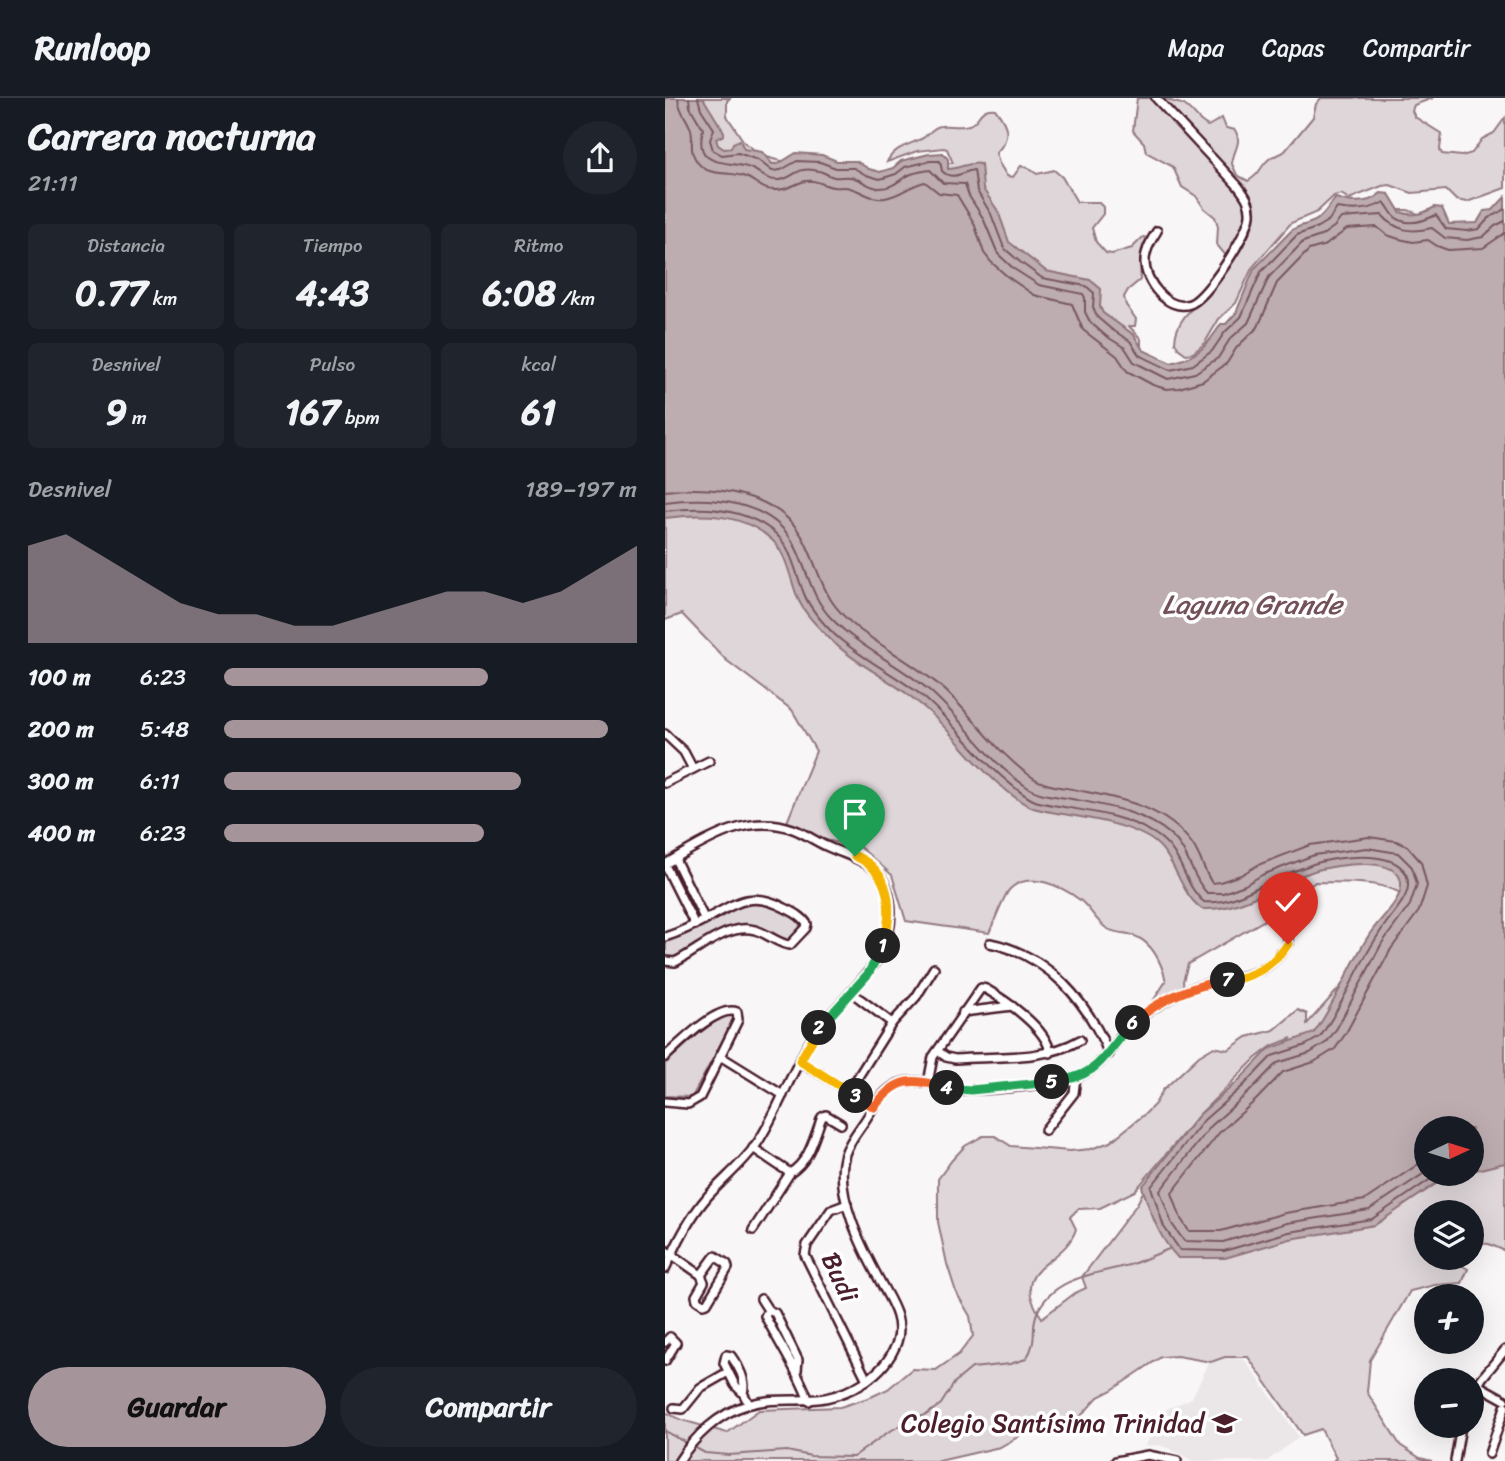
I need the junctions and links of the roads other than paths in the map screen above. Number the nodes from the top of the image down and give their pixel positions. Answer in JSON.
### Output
{"nodes":[{"id":1,"x":1156,"y":98,"type":"edge"},
{"id":2,"x":1157,"y":231,"type":"dead end"},
{"id":3,"x":665,"y":734,"type":"edge"},
{"id":4,"x":709,"y":761,"type":"dead end"},
{"id":5,"x":693,"y":769,"type":"junction"},
{"id":6,"x":665,"y":783,"type":"edge"},
{"id":7,"x":675,"y":859,"type":"junction"},
{"id":8,"x":665,"y":864,"type":"edge"},
{"id":9,"x":705,"y":920,"type":"junction"},
{"id":10,"x":695,"y":925,"type":"junction"},
{"id":11,"x":1289,"y":930,"type":"dead end"},
{"id":12,"x":665,"y":937,"type":"edge"},
{"id":13,"x":990,"y":943,"type":"dead end"},
{"id":14,"x":665,"y":961,"type":"edge"},
{"id":15,"x":934,"y":968,"type":"dead end"},
{"id":16,"x":851,"y":992,"type":"junction"},
{"id":17,"x":1012,"y":1006,"type":"junction"},
{"id":18,"x":963,"y":1012,"type":"junction"},
{"id":19,"x":892,"y":1023,"type":"junction"},
{"id":20,"x":1080,"y":1040,"type":"dead end"},
{"id":21,"x":938,"y":1051,"type":"junction"},
{"id":22,"x":1050,"y":1053,"type":"junction"},
{"id":23,"x":1109,"y":1054,"type":"junction"},
{"id":24,"x":720,"y":1056,"type":"junction"},
{"id":25,"x":665,"y":1057,"type":"edge"},
{"id":26,"x":800,"y":1061,"type":"junction"},
{"id":27,"x":1076,"y":1077,"type":"junction"},
{"id":28,"x":856,"y":1080,"type":"dead end"},
{"id":29,"x":928,"y":1083,"type":"junction"},
{"id":30,"x":783,"y":1095,"type":"junction"},
{"id":31,"x":665,"y":1102,"type":"edge"},
{"id":32,"x":874,"y":1107,"type":"junction"},
{"id":33,"x":841,"y":1124,"type":"dead end"},
{"id":34,"x":1045,"y":1130,"type":"dead end"},
{"id":35,"x":753,"y":1148,"type":"junction"},
{"id":36,"x":790,"y":1173,"type":"junction"},
{"id":37,"x":847,"y":1204,"type":"junction"},
{"id":38,"x":753,"y":1230,"type":"dead end"},
{"id":39,"x":668,"y":1252,"type":"edge"},
{"id":40,"x":665,"y":1269,"type":"edge"},
{"id":41,"x":701,"y":1275,"type":"junction"},
{"id":42,"x":761,"y":1299,"type":"dead end"},
{"id":43,"x":665,"y":1342,"type":"edge"},
{"id":44,"x":1505,"y":1350,"type":"edge"},
{"id":45,"x":665,"y":1361,"type":"edge"},
{"id":46,"x":729,"y":1372,"type":"junction"},
{"id":47,"x":1484,"y":1377,"type":"edge"},
{"id":48,"x":867,"y":1380,"type":"junction"},
{"id":49,"x":1484,"y":1388,"type":"edge"},
{"id":50,"x":743,"y":1393,"type":"junction"},
{"id":51,"x":1505,"y":1400,"type":"edge"},
{"id":52,"x":809,"y":1401,"type":"junction"},
{"id":53,"x":749,"y":1404,"type":"junction"},
{"id":54,"x":674,"y":1408,"type":"dead end"},
{"id":55,"x":1505,"y":1408,"type":"edge"},
{"id":56,"x":1459,"y":1438,"type":"edge"},
{"id":57,"x":1489,"y":1454,"type":"dead end"},
{"id":58,"x":679,"y":1461,"type":"edge"},
{"id":59,"x":1116,"y":1461,"type":"edge"},
{"id":60,"x":1177,"y":1461,"type":"edge"},
{"id":61,"x":1455,"y":1461,"type":"edge"}],
"edges":[{"from":1,"to":2,"type":"street"},
{"from":3,"to":5,"type":"street"},
{"from":4,"to":5,"type":"street"},
{"from":5,"to":6,"type":"street"},
{"from":7,"to":8,"type":"street"},
{"from":7,"to":9,"type":"street"},
{"from":7,"to":16,"type":"street"},
{"from":8,"to":10,"type":"street"},
{"from":9,"to":10,"type":"street"},
{"from":9,"to":14,"type":"street"},
{"from":10,"to":12,"type":"street"},
{"from":11,"to":23,"type":"street"},
{"from":13,"to":23,"type":"street"},
{"from":15,"to":19,"type":"street"},
{"from":16,"to":19,"type":"street"},
{"from":16,"to":26,"type":"street"},
{"from":17,"to":18,"type":"street"},
{"from":17,"to":18,"type":"street"},
{"from":17,"to":22,"type":"street"},
{"from":18,"to":21,"type":"street"},
{"from":19,"to":28,"type":"street"},
{"from":20,"to":22,"type":"street"},
{"from":21,"to":22,"type":"street"},
{"from":21,"to":29,"type":"street"},
{"from":23,"to":27,"type":"street"},
{"from":24,"to":25,"type":"street"},
{"from":24,"to":30,"type":"street"},
{"from":24,"to":31,"type":"street"},
{"from":26,"to":30,"type":"street"},
{"from":26,"to":32,"type":"street"},
{"from":27,"to":29,"type":"street"},
{"from":27,"to":34,"type":"street"},
{"from":29,"to":32,"type":"street"},
{"from":30,"to":35,"type":"street"},
{"from":32,"to":37,"type":"street"},
{"from":33,"to":36,"type":"street"},
{"from":35,"to":36,"type":"street"},
{"from":35,"to":39,"type":"street"},
{"from":36,"to":38,"type":"street"},
{"from":37,"to":48,"type":"street"},
{"from":37,"to":48,"type":"street","name":"Budi"},
{"from":39,"to":40,"type":"street"},
{"from":39,"to":41,"type":"street"},
{"from":41,"to":41,"type":"street"},
{"from":42,"to":52,"type":"street"},
{"from":43,"to":45,"type":"street"},
{"from":44,"to":47,"type":"street"},
{"from":46,"to":50,"type":"street"},
{"from":46,"to":50,"type":"street"},
{"from":46,"to":54,"type":"street"},
{"from":48,"to":52,"type":"street"},
{"from":49,"to":51,"type":"street"},
{"from":50,"to":53,"type":"street"},
{"from":52,"to":53,"type":"street"},
{"from":53,"to":58,"type":"street"},
{"from":55,"to":57,"type":"street"},
{"from":56,"to":61,"type":"street"},
{"from":59,"to":60,"type":"street"}]}
